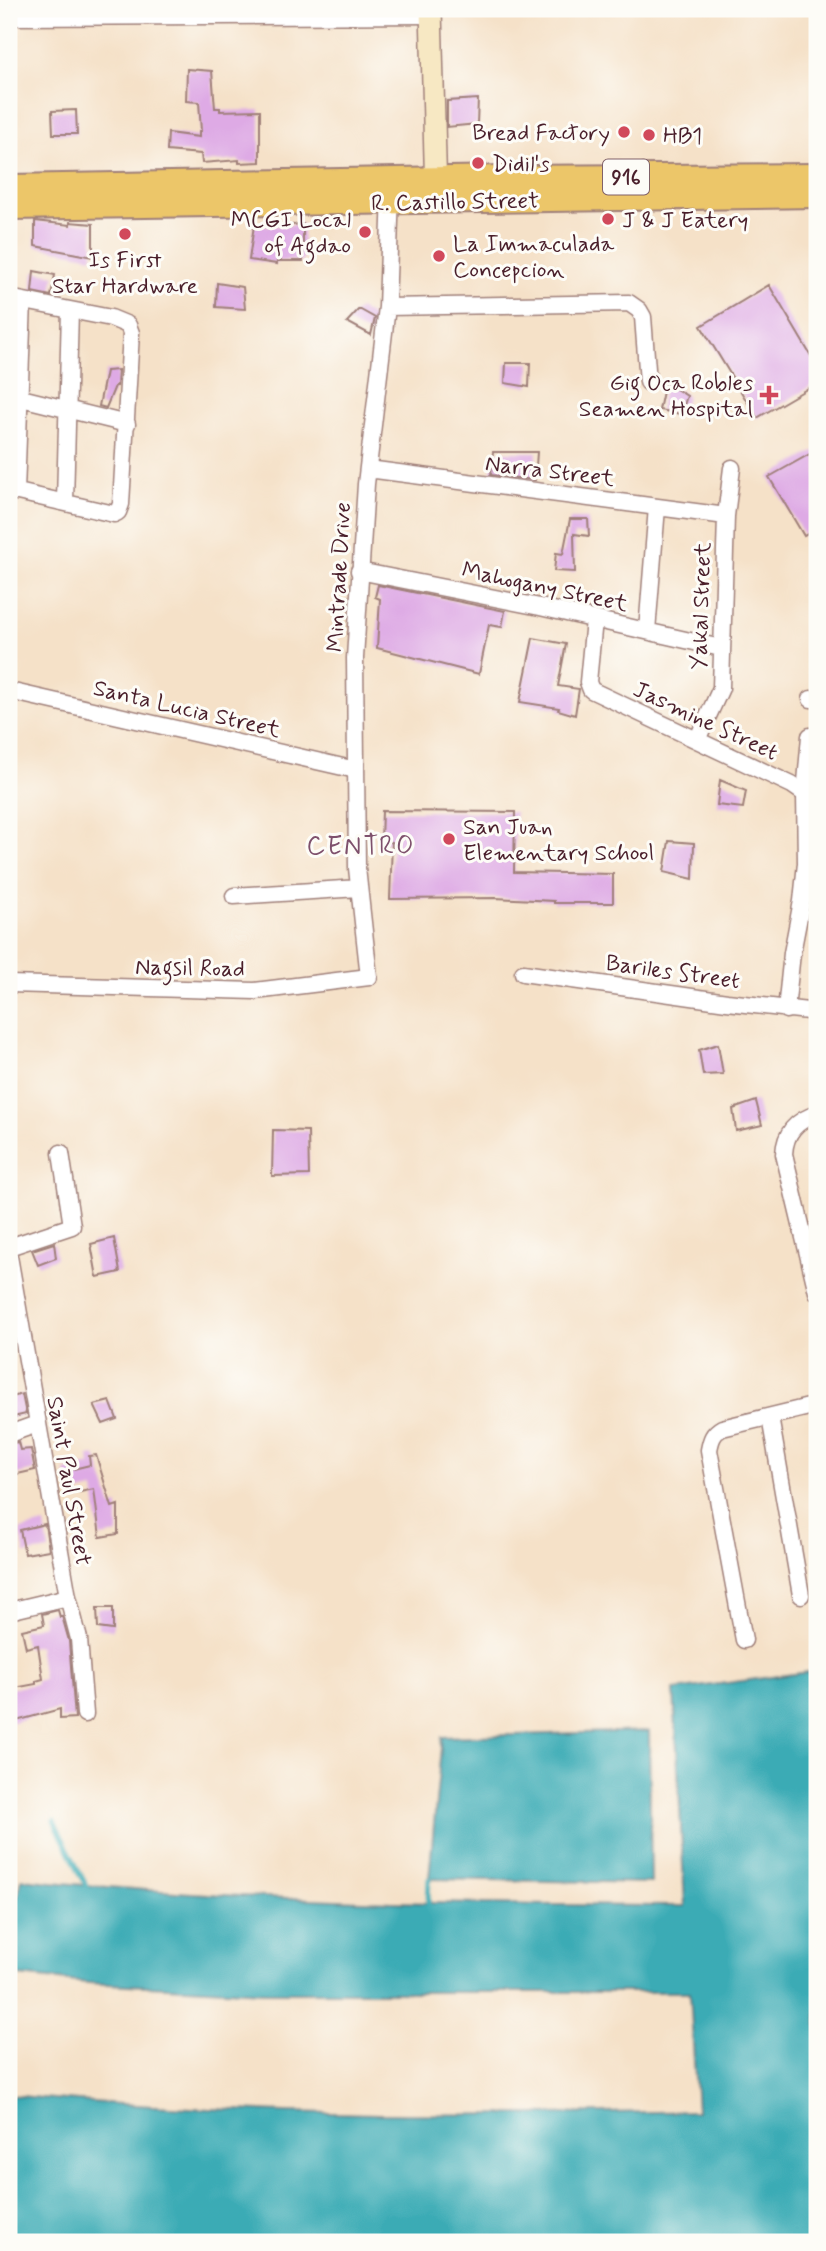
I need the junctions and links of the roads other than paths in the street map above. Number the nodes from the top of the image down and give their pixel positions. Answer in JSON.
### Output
{"nodes":[{"id":1,"x":431,"y":12,"type":"edge"},
{"id":2,"x":9,"y":17,"type":"edge"},
{"id":3,"x":817,"y":176,"type":"edge"},
{"id":4,"x":9,"y":187,"type":"edge"},
{"id":5,"x":435,"y":190,"type":"junction"},
{"id":6,"x":391,"y":191,"type":"junction"},
{"id":7,"x":817,"y":195,"type":"edge"},
{"id":8,"x":9,"y":207,"type":"edge"},
{"id":9,"x":16,"y":300,"type":"edge"},
{"id":10,"x":387,"y":307,"type":"junction"},
{"id":11,"x":70,"y":310,"type":"junction"},
{"id":12,"x":648,"y":382,"type":"dead end"},
{"id":13,"x":14,"y":396,"type":"edge"},
{"id":14,"x":69,"y":411,"type":"junction"},
{"id":15,"x":127,"y":424,"type":"junction"},
{"id":16,"x":732,"y":468,"type":"dead end"},
{"id":17,"x":368,"y":469,"type":"junction"},
{"id":18,"x":12,"y":491,"type":"edge"},
{"id":19,"x":65,"y":502,"type":"junction"},
{"id":20,"x":657,"y":507,"type":"junction"},
{"id":21,"x":726,"y":516,"type":"junction"},
{"id":22,"x":359,"y":571,"type":"junction"},
{"id":23,"x":594,"y":620,"type":"junction"},
{"id":24,"x":647,"y":631,"type":"junction"},
{"id":25,"x":721,"y":648,"type":"junction"},
{"id":26,"x":9,"y":691,"type":"edge"},
{"id":27,"x":810,"y":736,"type":"dead end"},
{"id":28,"x":697,"y":740,"type":"junction"},
{"id":29,"x":356,"y":770,"type":"junction"},
{"id":30,"x":805,"y":794,"type":"junction"},
{"id":31,"x":359,"y":887,"type":"junction"},
{"id":32,"x":234,"y":896,"type":"dead end"},
{"id":33,"x":810,"y":901,"type":"edge"},
{"id":34,"x":523,"y":973,"type":"dead end"},
{"id":35,"x":369,"y":977,"type":"joint"},
{"id":36,"x":9,"y":984,"type":"edge"},
{"id":37,"x":786,"y":1010,"type":"junction"},
{"id":38,"x":817,"y":1012,"type":"edge"},
{"id":39,"x":817,"y":1114,"type":"edge"},
{"id":40,"x":61,"y":1153,"type":"dead end"},
{"id":41,"x":809,"y":1221,"type":"edge"},
{"id":42,"x":9,"y":1247,"type":"edge"},
{"id":43,"x":9,"y":1256,"type":"edge"},
{"id":44,"x":817,"y":1292,"type":"edge"},
{"id":45,"x":817,"y":1405,"type":"edge"},
{"id":46,"x":770,"y":1416,"type":"junction"},
{"id":47,"x":37,"y":1424,"type":"junction"},
{"id":48,"x":9,"y":1434,"type":"edge"},
{"id":49,"x":801,"y":1595,"type":"dead end"},
{"id":50,"x":68,"y":1597,"type":"junction"},
{"id":51,"x":9,"y":1611,"type":"edge"},
{"id":52,"x":744,"y":1640,"type":"dead end"},
{"id":53,"x":85,"y":1714,"type":"dead end"}],
"edges":[{"from":1,"to":2,"type":"street"},
{"from":1,"to":5,"type":"street"},
{"from":3,"to":5,"type":"main road","name":"R. Castillo Street","number":"916"},
{"from":4,"to":6,"type":"main road","name":"R. Castillo Street","number":"916"},
{"from":5,"to":6,"type":"main road","name":"R. Castillo Street","number":"916"},
{"from":5,"to":7,"type":"main road","name":"R. Castillo Street","number":"916"},
{"from":6,"to":8,"type":"main road","name":"R. Castillo Street","number":"916"},
{"from":6,"to":10,"type":"street","name":"Mintrade Drive"},
{"from":9,"to":11,"type":"street"},
{"from":9,"to":13,"type":"street"},
{"from":10,"to":12,"type":"street"},
{"from":10,"to":17,"type":"street","name":"Mintrade Drive"},
{"from":11,"to":14,"type":"street"},
{"from":11,"to":15,"type":"street"},
{"from":13,"to":14,"type":"street"},
{"from":13,"to":18,"type":"street"},
{"from":14,"to":15,"type":"street"},
{"from":14,"to":19,"type":"street"},
{"from":15,"to":19,"type":"street"},
{"from":16,"to":21,"type":"street","name":"Yakal Street"},
{"from":17,"to":20,"type":"street","name":"Narra Street"},
{"from":17,"to":22,"type":"street","name":"Mintrade Drive"},
{"from":18,"to":19,"type":"street"},
{"from":20,"to":21,"type":"street","name":"Narra Street"},
{"from":20,"to":24,"type":"street"},
{"from":21,"to":25,"type":"street","name":"Yakal Street"},
{"from":22,"to":23,"type":"street","name":"Mahogany Street"},
{"from":22,"to":29,"type":"street","name":"Mintrade Drive"},
{"from":23,"to":24,"type":"street","name":"Mahogany Street"},
{"from":23,"to":28,"type":"street","name":"Jasmine Street"},
{"from":24,"to":25,"type":"street","name":"Mahogany Street"},
{"from":25,"to":28,"type":"street","name":"Yakal Street"},
{"from":26,"to":29,"type":"street","name":"Santa Lucia Street"},
{"from":27,"to":30,"type":"street"},
{"from":28,"to":30,"type":"street","name":"Jasmine Street"},
{"from":29,"to":31,"type":"street","name":"Mintrade Drive"},
{"from":30,"to":33,"type":"street"},
{"from":31,"to":32,"type":"street"},
{"from":31,"to":35,"type":"street","name":"Mintrade Drive"},
{"from":33,"to":37,"type":"street"},
{"from":34,"to":37,"type":"street","name":"Bariles Street"},
{"from":35,"to":36,"type":"street","name":"Nagsil Road"},
{"from":37,"to":38,"type":"street","name":"Bariles Street"},
{"from":39,"to":41,"type":"street"},
{"from":40,"to":42,"type":"street"},
{"from":41,"to":44,"type":"street"},
{"from":43,"to":47,"type":"street","name":"Saint Paul Street"},
{"from":45,"to":46,"type":"street"},
{"from":46,"to":49,"type":"street"},
{"from":46,"to":52,"type":"street"},
{"from":47,"to":48,"type":"street"},
{"from":47,"to":50,"type":"street","name":"Saint Paul Street"},
{"from":50,"to":51,"type":"street"},
{"from":50,"to":53,"type":"street","name":"Saint Paul Street"}]}
